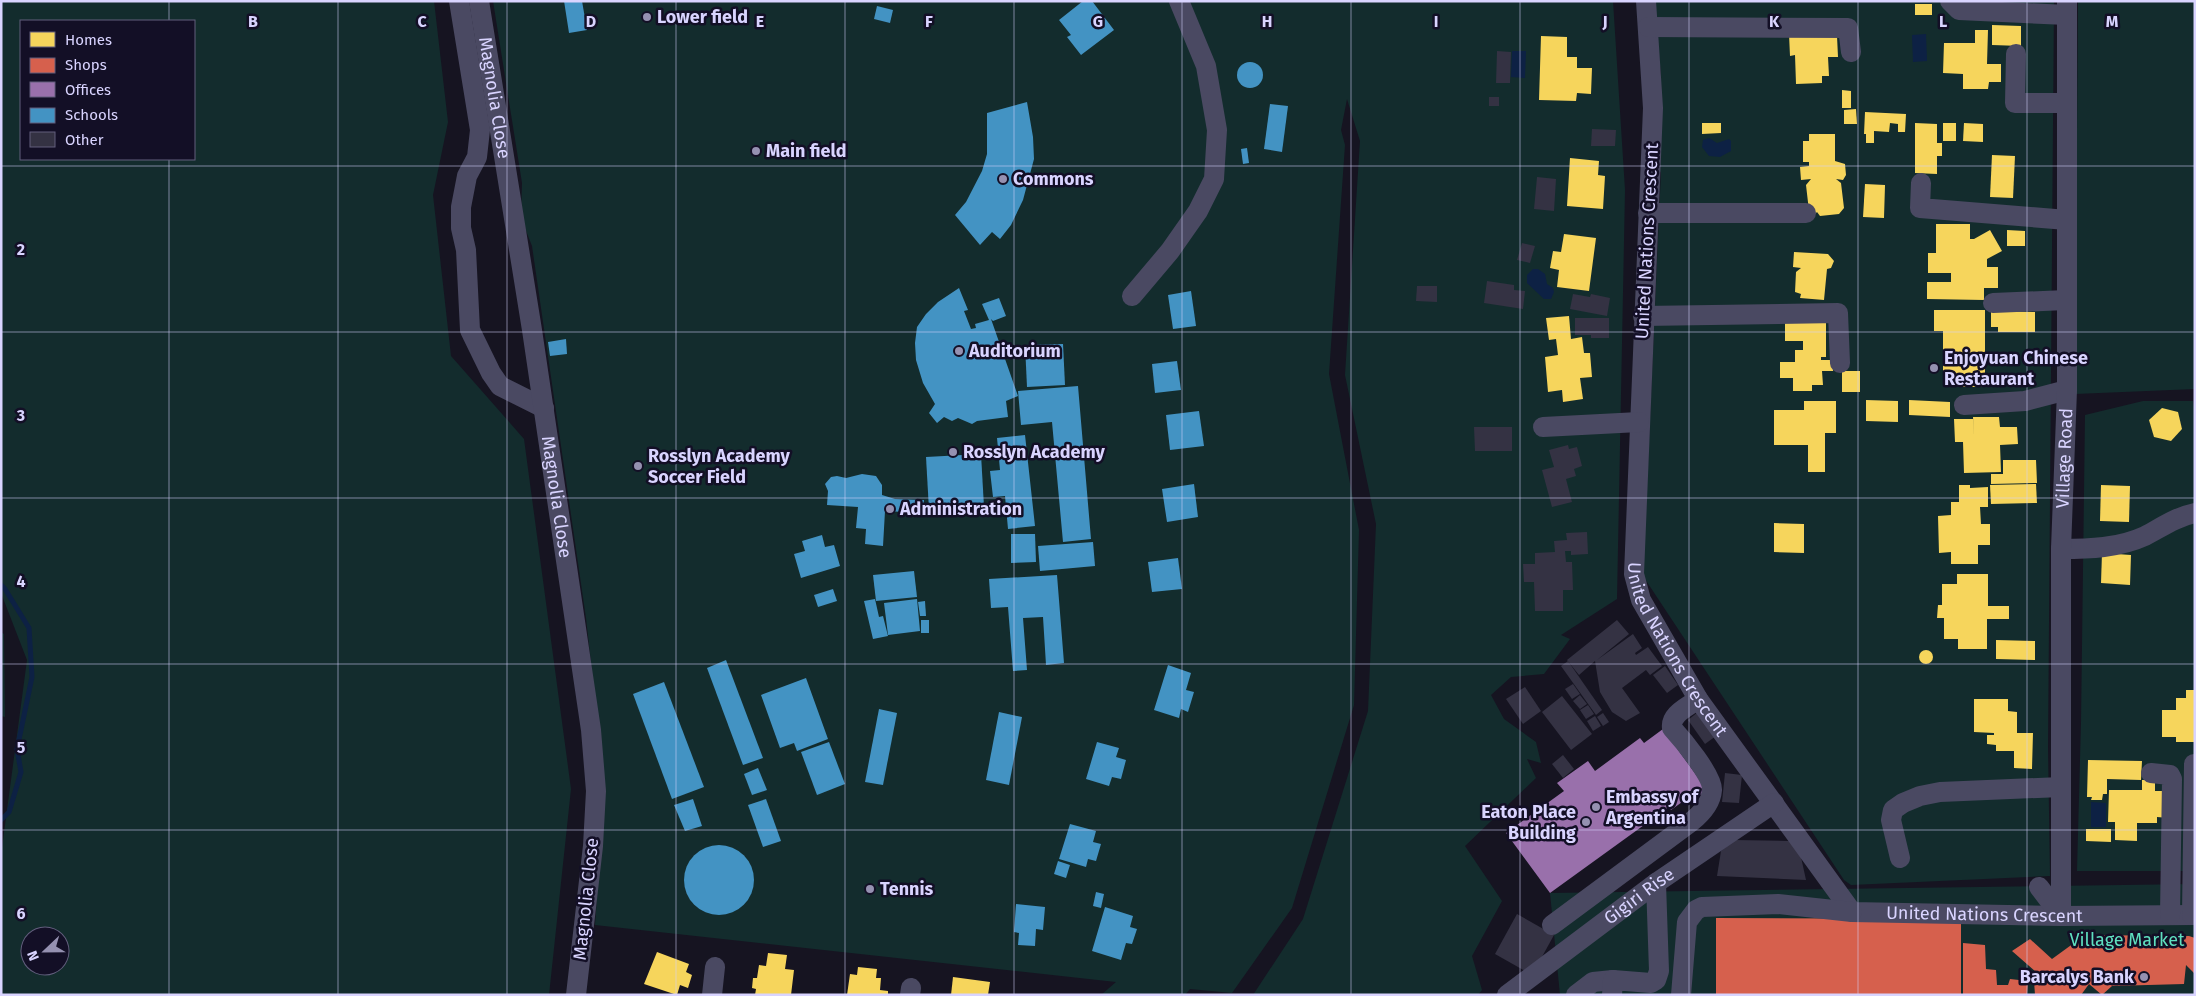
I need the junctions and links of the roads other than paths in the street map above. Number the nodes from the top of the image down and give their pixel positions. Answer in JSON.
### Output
{"nodes":[{"id":1,"x":460,"y":1,"type":"edge"},
{"id":2,"x":479,"y":1,"type":"edge"},
{"id":3,"x":1179,"y":1,"type":"edge"},
{"id":4,"x":1646,"y":1,"type":"edge"},
{"id":5,"x":1950,"y":1,"type":"edge"},
{"id":6,"x":2067,"y":8,"type":"edge"},
{"id":7,"x":1648,"y":27,"type":"junction"},
{"id":8,"x":1851,"y":52,"type":"dead end"},
{"id":9,"x":2016,"y":54,"type":"dead end"},
{"id":10,"x":2067,"y":103,"type":"junction"},
{"id":11,"x":1921,"y":183,"type":"dead end"},
{"id":12,"x":1648,"y":213,"type":"junction"},
{"id":13,"x":1806,"y":213,"type":"dead end"},
{"id":14,"x":2068,"y":220,"type":"junction"},
{"id":15,"x":1132,"y":296,"type":"dead end"},
{"id":16,"x":2066,"y":300,"type":"junction"},
{"id":17,"x":1993,"y":303,"type":"dead end"},
{"id":18,"x":1643,"y":316,"type":"junction"},
{"id":19,"x":1840,"y":363,"type":"dead end"},
{"id":20,"x":2067,"y":390,"type":"junction"},
{"id":21,"x":1964,"y":405,"type":"dead end"},
{"id":22,"x":544,"y":408,"type":"junction"},
{"id":23,"x":1639,"y":422,"type":"junction"},
{"id":24,"x":1543,"y":427,"type":"dead end"},
{"id":25,"x":2195,"y":512,"type":"edge"},
{"id":26,"x":2061,"y":549,"type":"junction"},
{"id":27,"x":1698,"y":699,"type":"junction"},
{"id":28,"x":2194,"y":764,"type":"edge"},
{"id":29,"x":2150,"y":773,"type":"dead end"},
{"id":30,"x":2061,"y":787,"type":"junction"},
{"id":31,"x":1774,"y":803,"type":"junction"},
{"id":32,"x":1900,"y":858,"type":"dead end"},
{"id":33,"x":1656,"y":883,"type":"junction"},
{"id":34,"x":2039,"y":887,"type":"dead end"},
{"id":35,"x":1852,"y":912,"type":"junction"},
{"id":36,"x":2193,"y":914,"type":"edge"},
{"id":37,"x":2170,"y":915,"type":"junction"},
{"id":38,"x":2061,"y":916,"type":"junction"},
{"id":39,"x":1552,"y":925,"type":"dead end"},
{"id":40,"x":714,"y":967,"type":"dead end"},
{"id":41,"x":1612,"y":987,"type":"edge"},
{"id":42,"x":576,"y":995,"type":"edge"},
{"id":43,"x":712,"y":995,"type":"edge"},
{"id":44,"x":1507,"y":995,"type":"edge"},
{"id":45,"x":1576,"y":995,"type":"edge"},
{"id":46,"x":1681,"y":995,"type":"edge"}],
"edges":[{"from":1,"to":22,"type":"street"},
{"from":2,"to":22,"type":"street","name":"Magnolia Close"},
{"from":3,"to":15,"type":"street"},
{"from":4,"to":7,"type":"street","name":"United Nations Crescent"},
{"from":5,"to":6,"type":"street"},
{"from":6,"to":10,"type":"street","name":"Village Road"},
{"from":7,"to":8,"type":"street"},
{"from":7,"to":12,"type":"street","name":"United Nations Crescent"},
{"from":9,"to":10,"type":"street"},
{"from":10,"to":14,"type":"street","name":"Village Road"},
{"from":11,"to":14,"type":"street"},
{"from":12,"to":13,"type":"street"},
{"from":12,"to":18,"type":"street","name":"United Nations Crescent"},
{"from":14,"to":16,"type":"street","name":"Village Road"},
{"from":16,"to":17,"type":"street"},
{"from":16,"to":20,"type":"street","name":"Village Road"},
{"from":18,"to":19,"type":"street"},
{"from":18,"to":23,"type":"street","name":"United Nations Crescent"},
{"from":20,"to":21,"type":"street"},
{"from":20,"to":26,"type":"street","name":"Village Road"},
{"from":22,"to":42,"type":"street","name":"Magnolia Close"},
{"from":23,"to":24,"type":"street"},
{"from":23,"to":27,"type":"street","name":"United Nations Crescent"},
{"from":25,"to":26,"type":"street"},
{"from":26,"to":30,"type":"street","name":"Village Road"},
{"from":27,"to":31,"type":"street","name":"United Nations Crescent"},
{"from":27,"to":39,"type":"street"},
{"from":28,"to":36,"type":"street"},
{"from":29,"to":37,"type":"street"},
{"from":30,"to":32,"type":"street"},
{"from":30,"to":38,"type":"street","name":"Village Road"},
{"from":31,"to":33,"type":"street","name":"Gigiri Rise"},
{"from":31,"to":35,"type":"street","name":"United Nations Crescent"},
{"from":33,"to":41,"type":"street"},
{"from":33,"to":44,"type":"street","name":"Gigiri Rise"},
{"from":34,"to":38,"type":"street"},
{"from":35,"to":38,"type":"street","name":"United Nations Crescent"},
{"from":35,"to":46,"type":"street"},
{"from":36,"to":37,"type":"street","name":"United Nations Crescent"},
{"from":37,"to":38,"type":"street","name":"United Nations Crescent"},
{"from":40,"to":43,"type":"street"},
{"from":41,"to":45,"type":"street"}]}
